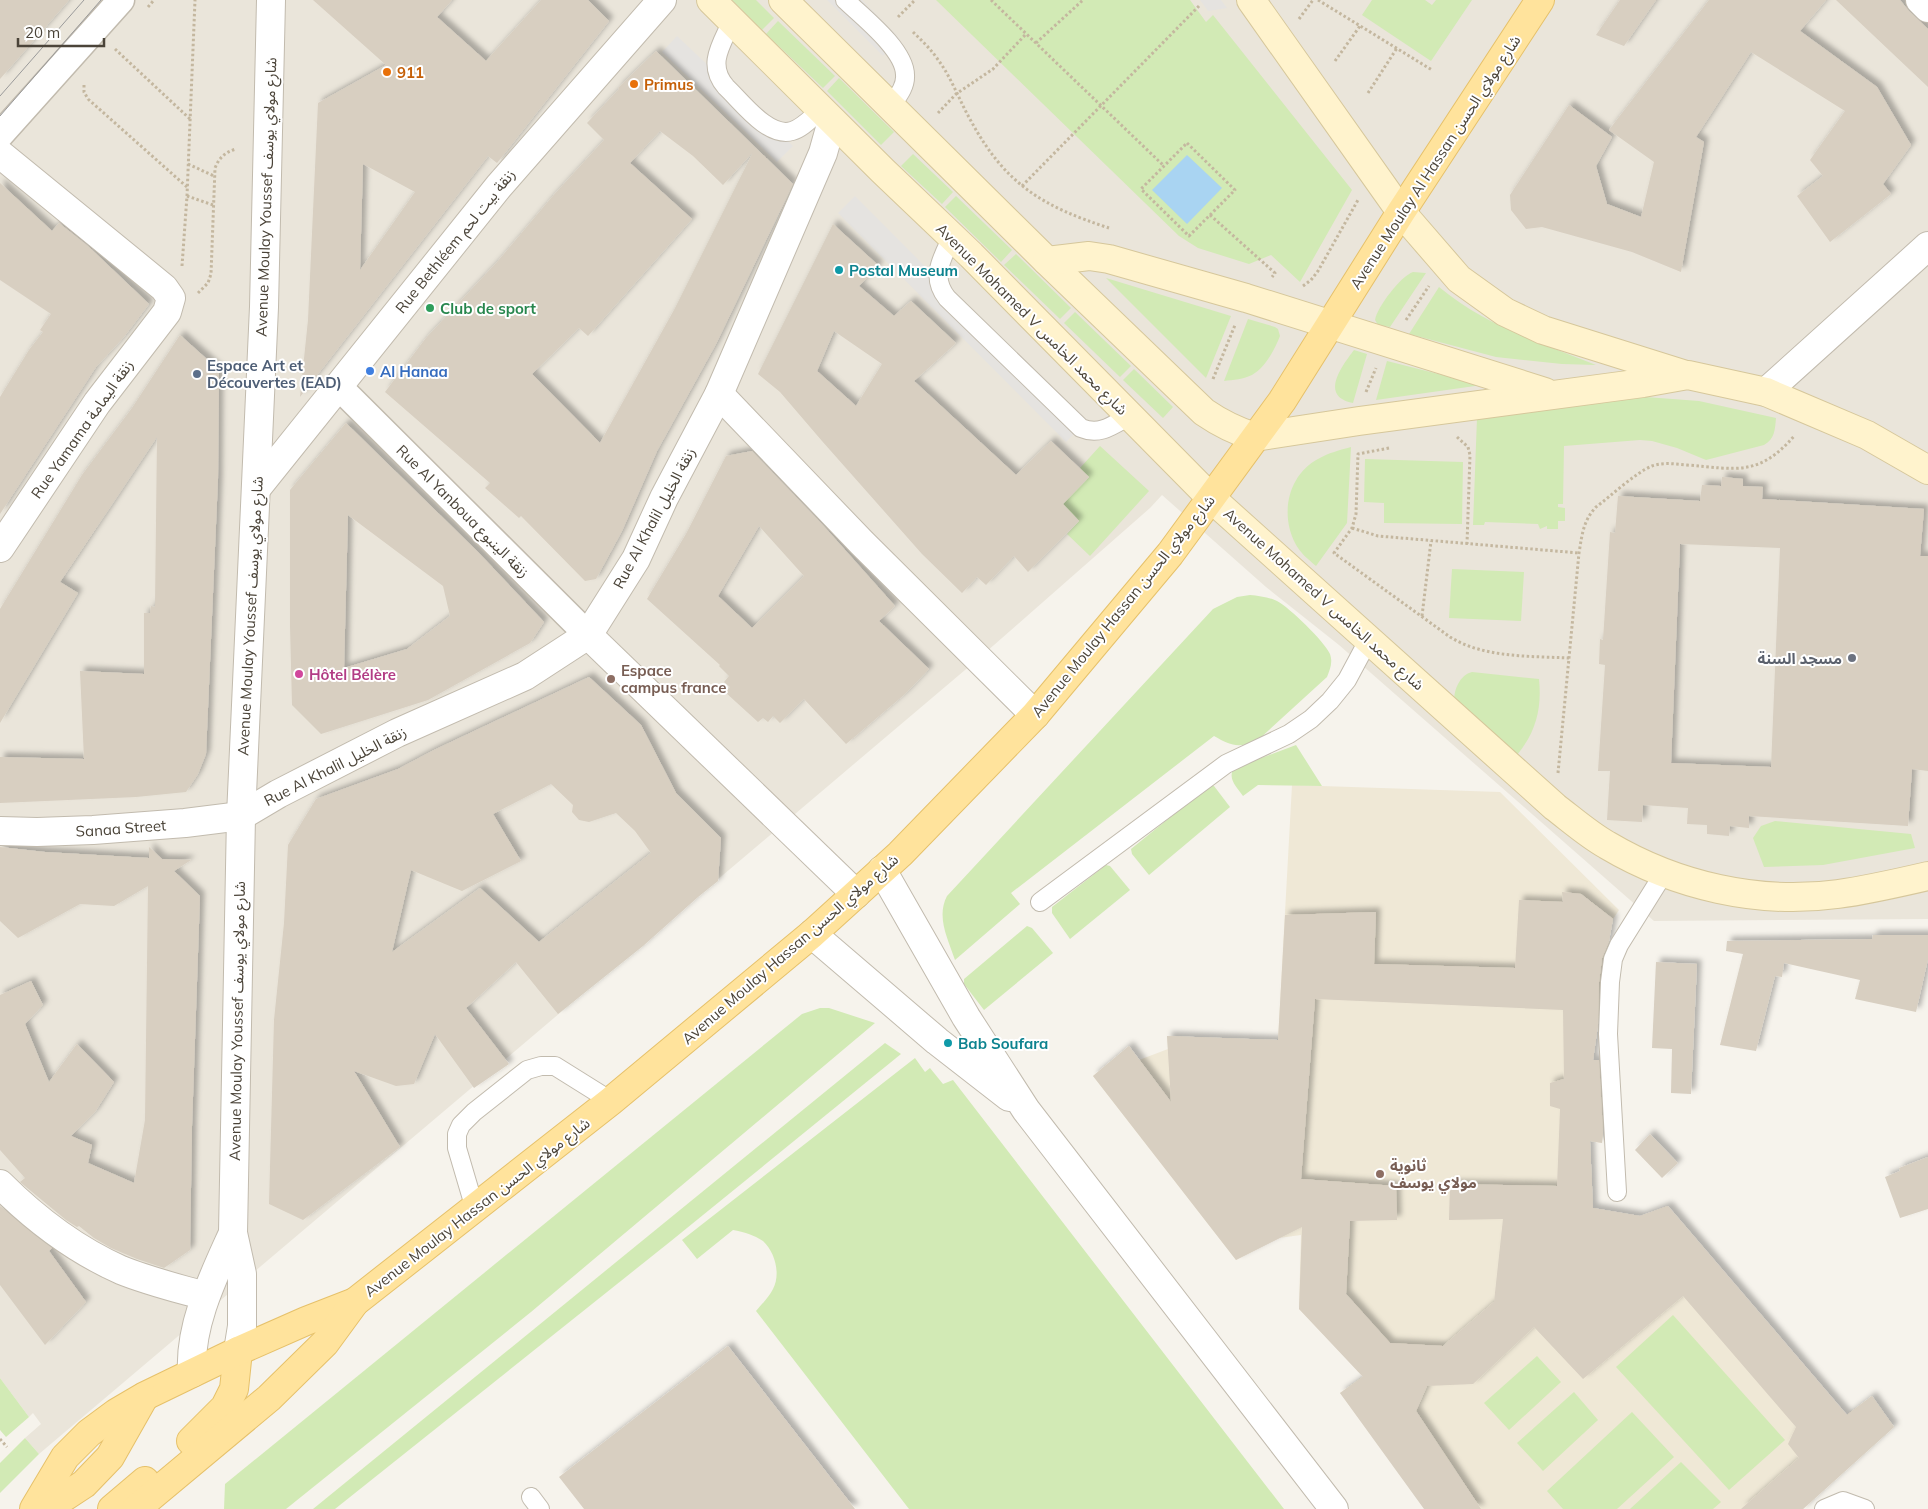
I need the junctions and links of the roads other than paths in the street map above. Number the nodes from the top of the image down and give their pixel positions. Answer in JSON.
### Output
{"nodes":[{"id":1,"x":271,"y":0,"type":"edge"},
{"id":2,"x":662,"y":0,"type":"edge"},
{"id":3,"x":711,"y":0,"type":"edge"},
{"id":4,"x":783,"y":0,"type":"edge"},
{"id":5,"x":845,"y":0,"type":"edge"},
{"id":6,"x":1251,"y":0,"type":"edge"},
{"id":7,"x":1540,"y":0,"type":"edge"},
{"id":8,"x":1920,"y":0,"type":"edge"},
{"id":9,"x":132,"y":7,"type":"edge"},
{"id":10,"x":1928,"y":8,"type":"edge"},
{"id":11,"x":732,"y":21,"type":"junction"},
{"id":12,"x":891,"y":106,"type":"junction"},
{"id":13,"x":827,"y":115,"type":"junction"},
{"id":14,"x":0,"y":135,"type":"edge"},
{"id":15,"x":0,"y":154,"type":"edge"},
{"id":16,"x":1401,"y":212,"type":"junction"},
{"id":17,"x":952,"y":237,"type":"junction"},
{"id":18,"x":1928,"y":246,"type":"edge"},
{"id":19,"x":1047,"y":261,"type":"junction"},
{"id":20,"x":1331,"y":325,"type":"junction"},
{"id":21,"x":1688,"y":375,"type":"junction"},
{"id":22,"x":338,"y":386,"type":"junction"},
{"id":23,"x":1766,"y":392,"type":"junction"},
{"id":24,"x":719,"y":394,"type":"junction"},
{"id":25,"x":1551,"y":394,"type":"junction"},
{"id":26,"x":1129,"y":416,"type":"junction"},
{"id":27,"x":1255,"y":437,"type":"junction"},
{"id":28,"x":1928,"y":470,"type":"edge"},
{"id":29,"x":256,"y":489,"type":"junction"},
{"id":30,"x":1212,"y":499,"type":"junction"},
{"id":31,"x":0,"y":548,"type":"edge"},
{"id":32,"x":588,"y":635,"type":"junction"},
{"id":33,"x":1369,"y":638,"type":"junction"},
{"id":34,"x":1035,"y":715,"type":"junction"},
{"id":35,"x":240,"y":816,"type":"junction"},
{"id":36,"x":0,"y":831,"type":"edge"},
{"id":37,"x":882,"y":870,"type":"junction"},
{"id":38,"x":1664,"y":873,"type":"junction"},
{"id":39,"x":1928,"y":876,"type":"edge"},
{"id":40,"x":856,"y":894,"type":"junction"},
{"id":41,"x":1040,"y":902,"type":"dead end"},
{"id":42,"x":812,"y":934,"type":"junction"},
{"id":43,"x":611,"y":1101,"type":"junction"},
{"id":44,"x":1026,"y":1110,"type":"junction"},
{"id":45,"x":0,"y":1184,"type":"edge"},
{"id":46,"x":1617,"y":1192,"type":"dead end"},
{"id":47,"x":475,"y":1209,"type":"junction"},
{"id":48,"x":233,"y":1232,"type":"junction"},
{"id":49,"x":205,"y":1296,"type":"junction"},
{"id":50,"x":356,"y":1302,"type":"junction"},
{"id":51,"x":238,"y":1351,"type":"junction"},
{"id":52,"x":192,"y":1373,"type":"junction"},
{"id":53,"x":145,"y":1396,"type":"junction"},
{"id":54,"x":34,"y":1509,"type":"edge"},
{"id":55,"x":46,"y":1509,"type":"edge"},
{"id":56,"x":112,"y":1509,"type":"edge"},
{"id":57,"x":136,"y":1509,"type":"edge"},
{"id":58,"x":1334,"y":1509,"type":"edge"},
{"id":59,"x":1824,"y":1509,"type":"edge"},
{"id":60,"x":1865,"y":1509,"type":"edge"}],
"edges":[{"from":1,"to":29,"type":"street","name":"Avenue Moulay Youssef شارع مولاي يوسف"},
{"from":2,"to":22,"type":"street","name":"Rue Bethléem زنقة بيت لحم"},
{"from":3,"to":11,"type":"main road","name":"Avenue Mohamed V شارع محمد الخامس"},
{"from":4,"to":12,"type":"main road"},
{"from":5,"to":12,"type":"lane"},
{"from":6,"to":16,"type":"main road"},
{"from":7,"to":16,"type":"main road","name":"Avenue Moulay Al Hassan شارع مولاي الحسن"},
{"from":8,"to":10,"type":"street"},
{"from":9,"to":14,"type":"street"},
{"from":11,"to":13,"type":"main road","name":"Avenue Mohamed V شارع محمد الخامس"},
{"from":11,"to":13,"type":"lane"},
{"from":12,"to":19,"type":"main road"},
{"from":13,"to":17,"type":"main road","name":"Avenue Mohamed V شارع محمد الخامس"},
{"from":13,"to":24,"type":"street","name":"Rue Al Khalil زنقة الخليل"},
{"from":15,"to":31,"type":"street","name":"Rue Yamama زنقة اليمامة"},
{"from":16,"to":20,"type":"main road","name":"Avenue Moulay Al Hassan شارع مولاي الحسن"},
{"from":16,"to":21,"type":"main road"},
{"from":17,"to":26,"type":"main road","name":"Avenue Mohamed V شارع محمد الخامس"},
{"from":17,"to":26,"type":"lane"},
{"from":18,"to":23,"type":"street"},
{"from":19,"to":20,"type":"main road"},
{"from":19,"to":27,"type":"main road"},
{"from":20,"to":25,"type":"main road"},
{"from":20,"to":27,"type":"main road","name":"Avenue Moulay Hassan شارع مولاي الحسن"},
{"from":21,"to":23,"type":"main road"},
{"from":21,"to":25,"type":"main road"},
{"from":22,"to":29,"type":"street","name":"Rue Bethléem زنقة بيت لحم"},
{"from":22,"to":32,"type":"street","name":"Rue Al Yanboua زنقة الينبوع"},
{"from":23,"to":28,"type":"main road"},
{"from":24,"to":32,"type":"street","name":"Rue Al Khalil زنقة الخليل"},
{"from":24,"to":34,"type":"street"},
{"from":25,"to":27,"type":"main road"},
{"from":26,"to":30,"type":"main road","name":"Avenue Mohamed V شارع محمد الخامس"},
{"from":27,"to":30,"type":"main road","name":"Avenue Moulay Hassan شارع مولاي الحسن"},
{"from":29,"to":35,"type":"street","name":"Avenue Moulay Youssef شارع مولاي يوسف"},
{"from":30,"to":33,"type":"main road","name":"Avenue Mohamed V شارع محمد الخامس"},
{"from":30,"to":34,"type":"main road","name":"Avenue Moulay Hassan شارع مولاي الحسن"},
{"from":32,"to":35,"type":"street","name":"Rue Al Khalil زنقة الخليل"},
{"from":32,"to":40,"type":"street"},
{"from":33,"to":38,"type":"main road","name":"Avenue Mohamed V شارع محمد الخامس"},
{"from":33,"to":41,"type":"lane"},
{"from":34,"to":37,"type":"main road","name":"Avenue Moulay Hassan شارع مولاي الحسن"},
{"from":35,"to":36,"type":"street","name":"Sanaa Street"},
{"from":35,"to":48,"type":"street","name":"Avenue Moulay Youssef شارع مولاي يوسف"},
{"from":37,"to":40,"type":"main road","name":"Avenue Moulay Hassan شارع مولاي الحسن"},
{"from":37,"to":44,"type":"street"},
{"from":38,"to":39,"type":"main road","name":"Avenue Mohamed V شارع محمد الخامس"},
{"from":38,"to":46,"type":"lane"},
{"from":40,"to":42,"type":"main road","name":"Avenue Moulay Hassan شارع مولاي الحسن"},
{"from":42,"to":43,"type":"main road","name":"Avenue Moulay Hassan شارع مولاي الحسن"},
{"from":42,"to":44,"type":"street"},
{"from":43,"to":47,"type":"main road","name":"Avenue Moulay Hassan شارع مولاي الحسن"},
{"from":43,"to":47,"type":"lane"},
{"from":44,"to":58,"type":"street"},
{"from":45,"to":49,"type":"street"},
{"from":47,"to":50,"type":"main road","name":"Avenue Moulay Hassan شارع مولاي الحسن"},
{"from":48,"to":49,"type":"street","name":"Avenue Moulay Youssef شارع مولاي يوسف"},
{"from":48,"to":51,"type":"street","name":"Avenue Moulay Youssef شارع مولاي يوسف"},
{"from":49,"to":52,"type":"street","name":"Avenue Moulay Youssef شارع مولاي يوسف"},
{"from":50,"to":51,"type":"main road","name":"Avenue Moulay Hassan شارع مولاي الحسن"},
{"from":50,"to":57,"type":"main road","name":"Avenue Moulay Hassan شارع مولاي الحسن"},
{"from":51,"to":52,"type":"main road","name":"Avenue Moulay Hassan شارع مولاي الحسن"},
{"from":51,"to":56,"type":"main road"},
{"from":52,"to":53,"type":"main road","name":"Avenue Moulay Hassan شارع مولاي الحسن"},
{"from":53,"to":54,"type":"main road","name":"Avenue Moulay Hassan شارع مولاي الحسن"},
{"from":53,"to":55,"type":"main road"},
{"from":59,"to":60,"type":"lane"}]}
